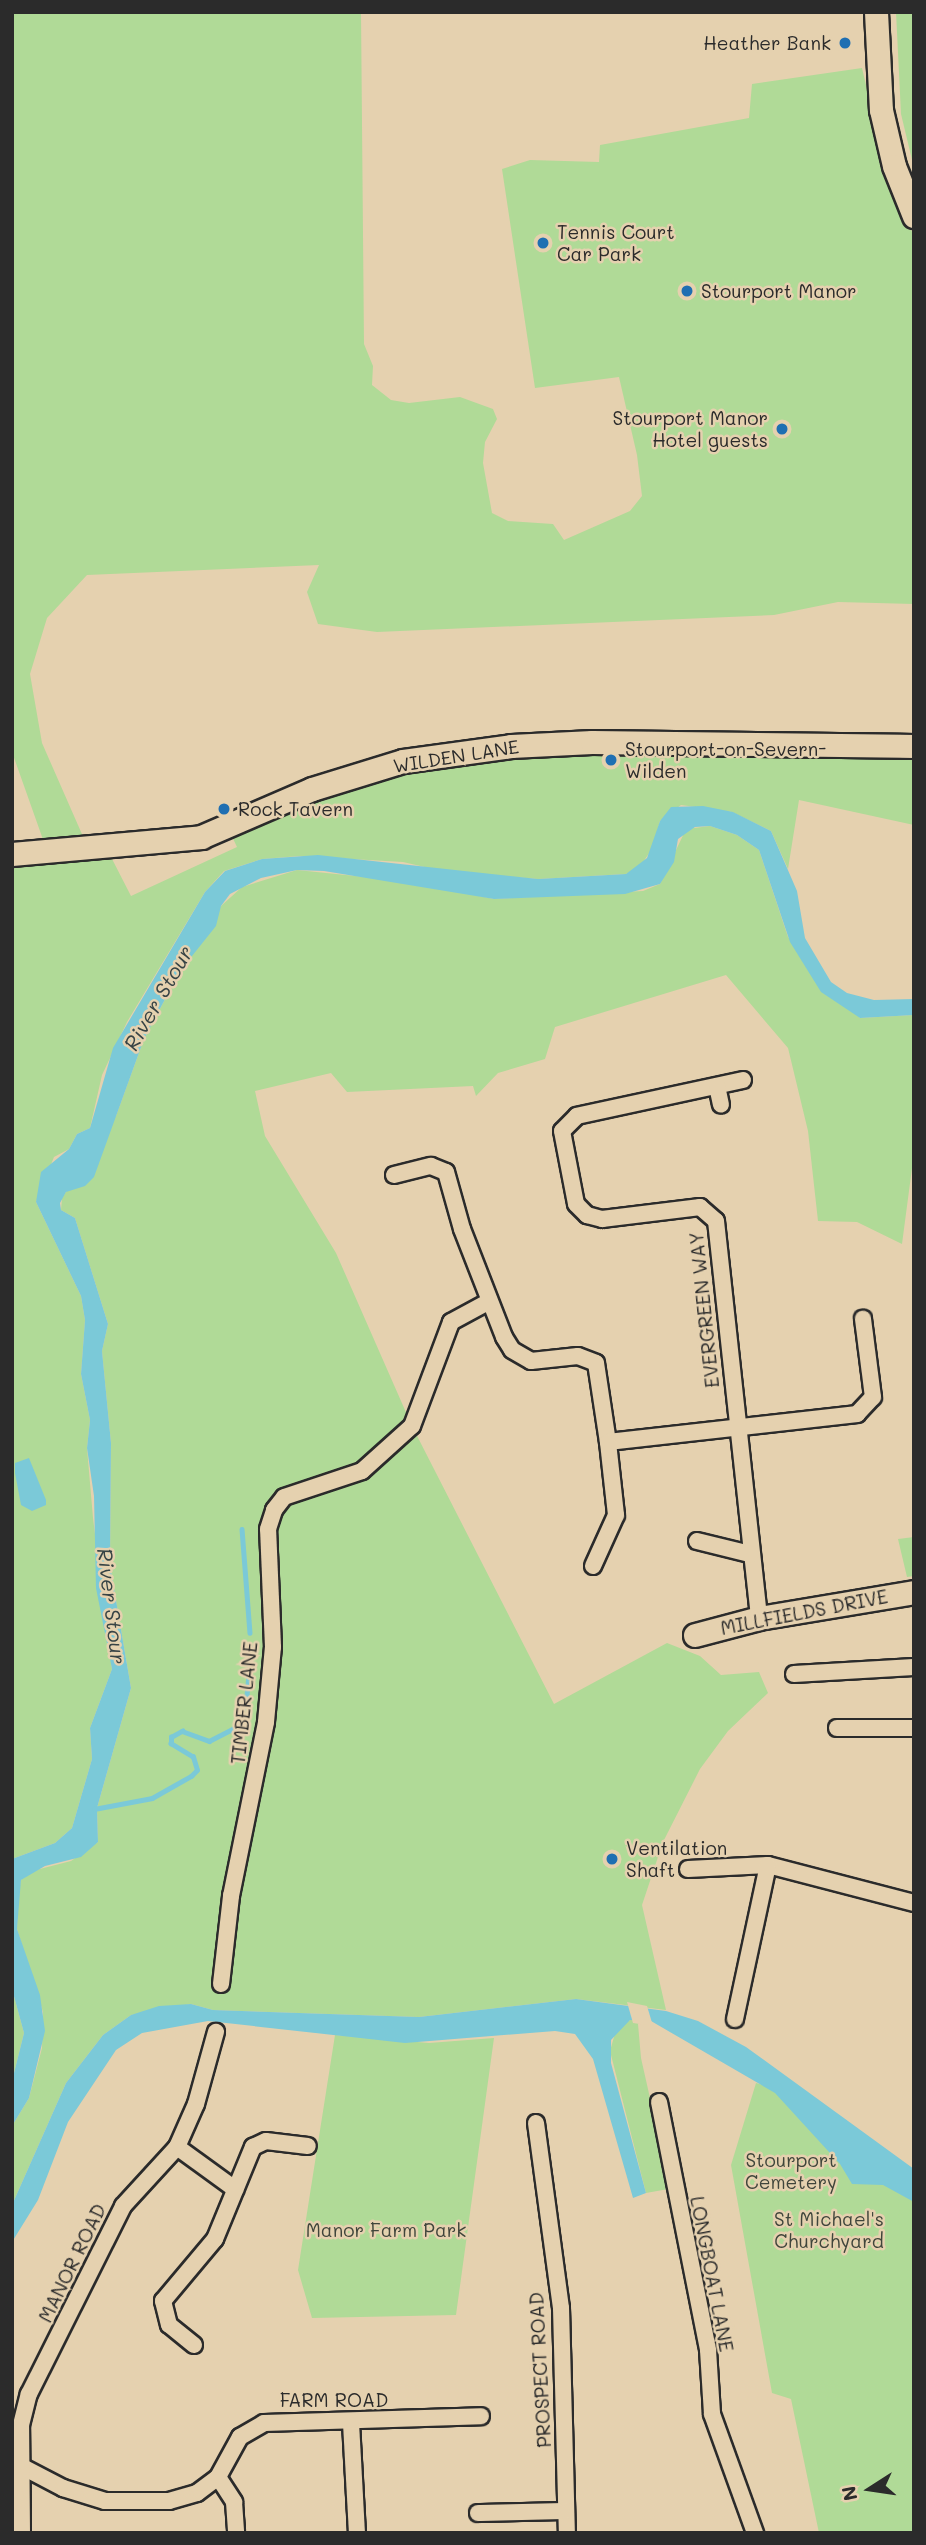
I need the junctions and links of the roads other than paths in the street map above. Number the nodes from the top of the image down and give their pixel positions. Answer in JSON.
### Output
{"nodes":[{"id":1,"x":876,"y":12,"type":"edge"},
{"id":2,"x":914,"y":216,"type":"edge"},
{"id":3,"x":914,"y":746,"type":"edge"},
{"id":4,"x":12,"y":854,"type":"edge"},
{"id":5,"x":743,"y":1080,"type":"dead end"},
{"id":6,"x":717,"y":1086,"type":"junction"},
{"id":7,"x":721,"y":1105,"type":"dead end"},
{"id":8,"x":394,"y":1175,"type":"dead end"},
{"id":9,"x":488,"y":1302,"type":"junction"},
{"id":10,"x":863,"y":1319,"type":"dead end"},
{"id":11,"x":737,"y":1427,"type":"junction"},
{"id":12,"x":608,"y":1442,"type":"junction"},
{"id":13,"x":697,"y":1541,"type":"dead end"},
{"id":14,"x":750,"y":1554,"type":"junction"},
{"id":15,"x":593,"y":1566,"type":"dead end"},
{"id":16,"x":914,"y":1592,"type":"edge"},
{"id":17,"x":759,"y":1618,"type":"junction"},
{"id":18,"x":695,"y":1634,"type":"dead end"},
{"id":19,"x":914,"y":1667,"type":"edge"},
{"id":20,"x":794,"y":1674,"type":"dead end"},
{"id":21,"x":837,"y":1728,"type":"dead end"},
{"id":22,"x":914,"y":1728,"type":"edge"},
{"id":23,"x":768,"y":1865,"type":"junction"},
{"id":24,"x":688,"y":1869,"type":"dead end"},
{"id":25,"x":914,"y":1903,"type":"edge"},
{"id":26,"x":221,"y":1984,"type":"dead end"},
{"id":27,"x":735,"y":2019,"type":"dead end"},
{"id":28,"x":216,"y":2032,"type":"dead end"},
{"id":29,"x":659,"y":2102,"type":"dead end"},
{"id":30,"x":536,"y":2123,"type":"dead end"},
{"id":31,"x":308,"y":2146,"type":"dead end"},
{"id":32,"x":177,"y":2147,"type":"junction"},
{"id":33,"x":235,"y":2189,"type":"junction"},
{"id":34,"x":194,"y":2345,"type":"dead end"},
{"id":35,"x":481,"y":2416,"type":"dead end"},
{"id":36,"x":351,"y":2423,"type":"junction"},
{"id":37,"x":19,"y":2465,"type":"junction"},
{"id":38,"x":219,"y":2477,"type":"junction"},
{"id":39,"x":566,"y":2511,"type":"junction"},
{"id":40,"x":478,"y":2513,"type":"dead end"},
{"id":41,"x":16,"y":2517,"type":"edge"},
{"id":42,"x":22,"y":2533,"type":"edge"},
{"id":43,"x":236,"y":2533,"type":"edge"},
{"id":44,"x":357,"y":2533,"type":"edge"},
{"id":45,"x":567,"y":2533,"type":"edge"},
{"id":46,"x":755,"y":2533,"type":"edge"}],
"edges":[{"from":1,"to":2,"type":"street"},
{"from":3,"to":4,"type":"street","name":"WILDEN LANE"},
{"from":5,"to":6,"type":"street","name":"EVERGREEN WAY"},
{"from":6,"to":7,"type":"street"},
{"from":6,"to":11,"type":"street","name":"EVERGREEN WAY"},
{"from":8,"to":9,"type":"street"},
{"from":9,"to":12,"type":"street"},
{"from":9,"to":26,"type":"street","name":"TIMBER LANE"},
{"from":10,"to":11,"type":"street"},
{"from":11,"to":12,"type":"street"},
{"from":11,"to":14,"type":"street","name":"EVERGREEN WAY"},
{"from":12,"to":15,"type":"street"},
{"from":13,"to":14,"type":"street"},
{"from":14,"to":17,"type":"street","name":"EVERGREEN WAY"},
{"from":16,"to":17,"type":"street","name":"MILLFIELDS DRIVE"},
{"from":17,"to":18,"type":"street","name":"MILLFIELDS DRIVE"},
{"from":19,"to":20,"type":"street"},
{"from":21,"to":22,"type":"street"},
{"from":23,"to":24,"type":"street"},
{"from":23,"to":25,"type":"street"},
{"from":23,"to":27,"type":"street"},
{"from":28,"to":32,"type":"street","name":"MANOR ROAD"},
{"from":29,"to":46,"type":"street","name":"LONGBOAT LANE"},
{"from":30,"to":39,"type":"street","name":"PROSPECT ROAD"},
{"from":31,"to":33,"type":"street"},
{"from":32,"to":33,"type":"street"},
{"from":32,"to":37,"type":"street","name":"MANOR ROAD"},
{"from":33,"to":34,"type":"street"},
{"from":35,"to":36,"type":"street","name":"FARM ROAD"},
{"from":36,"to":38,"type":"street","name":"FARM ROAD"},
{"from":36,"to":44,"type":"street"},
{"from":37,"to":38,"type":"street"},
{"from":37,"to":41,"type":"street","name":"MANOR ROAD"},
{"from":38,"to":43,"type":"street"},
{"from":39,"to":40,"type":"street"},
{"from":39,"to":45,"type":"street","name":"PROSPECT ROAD"},
{"from":41,"to":42,"type":"street","name":"MANOR ROAD"}]}
